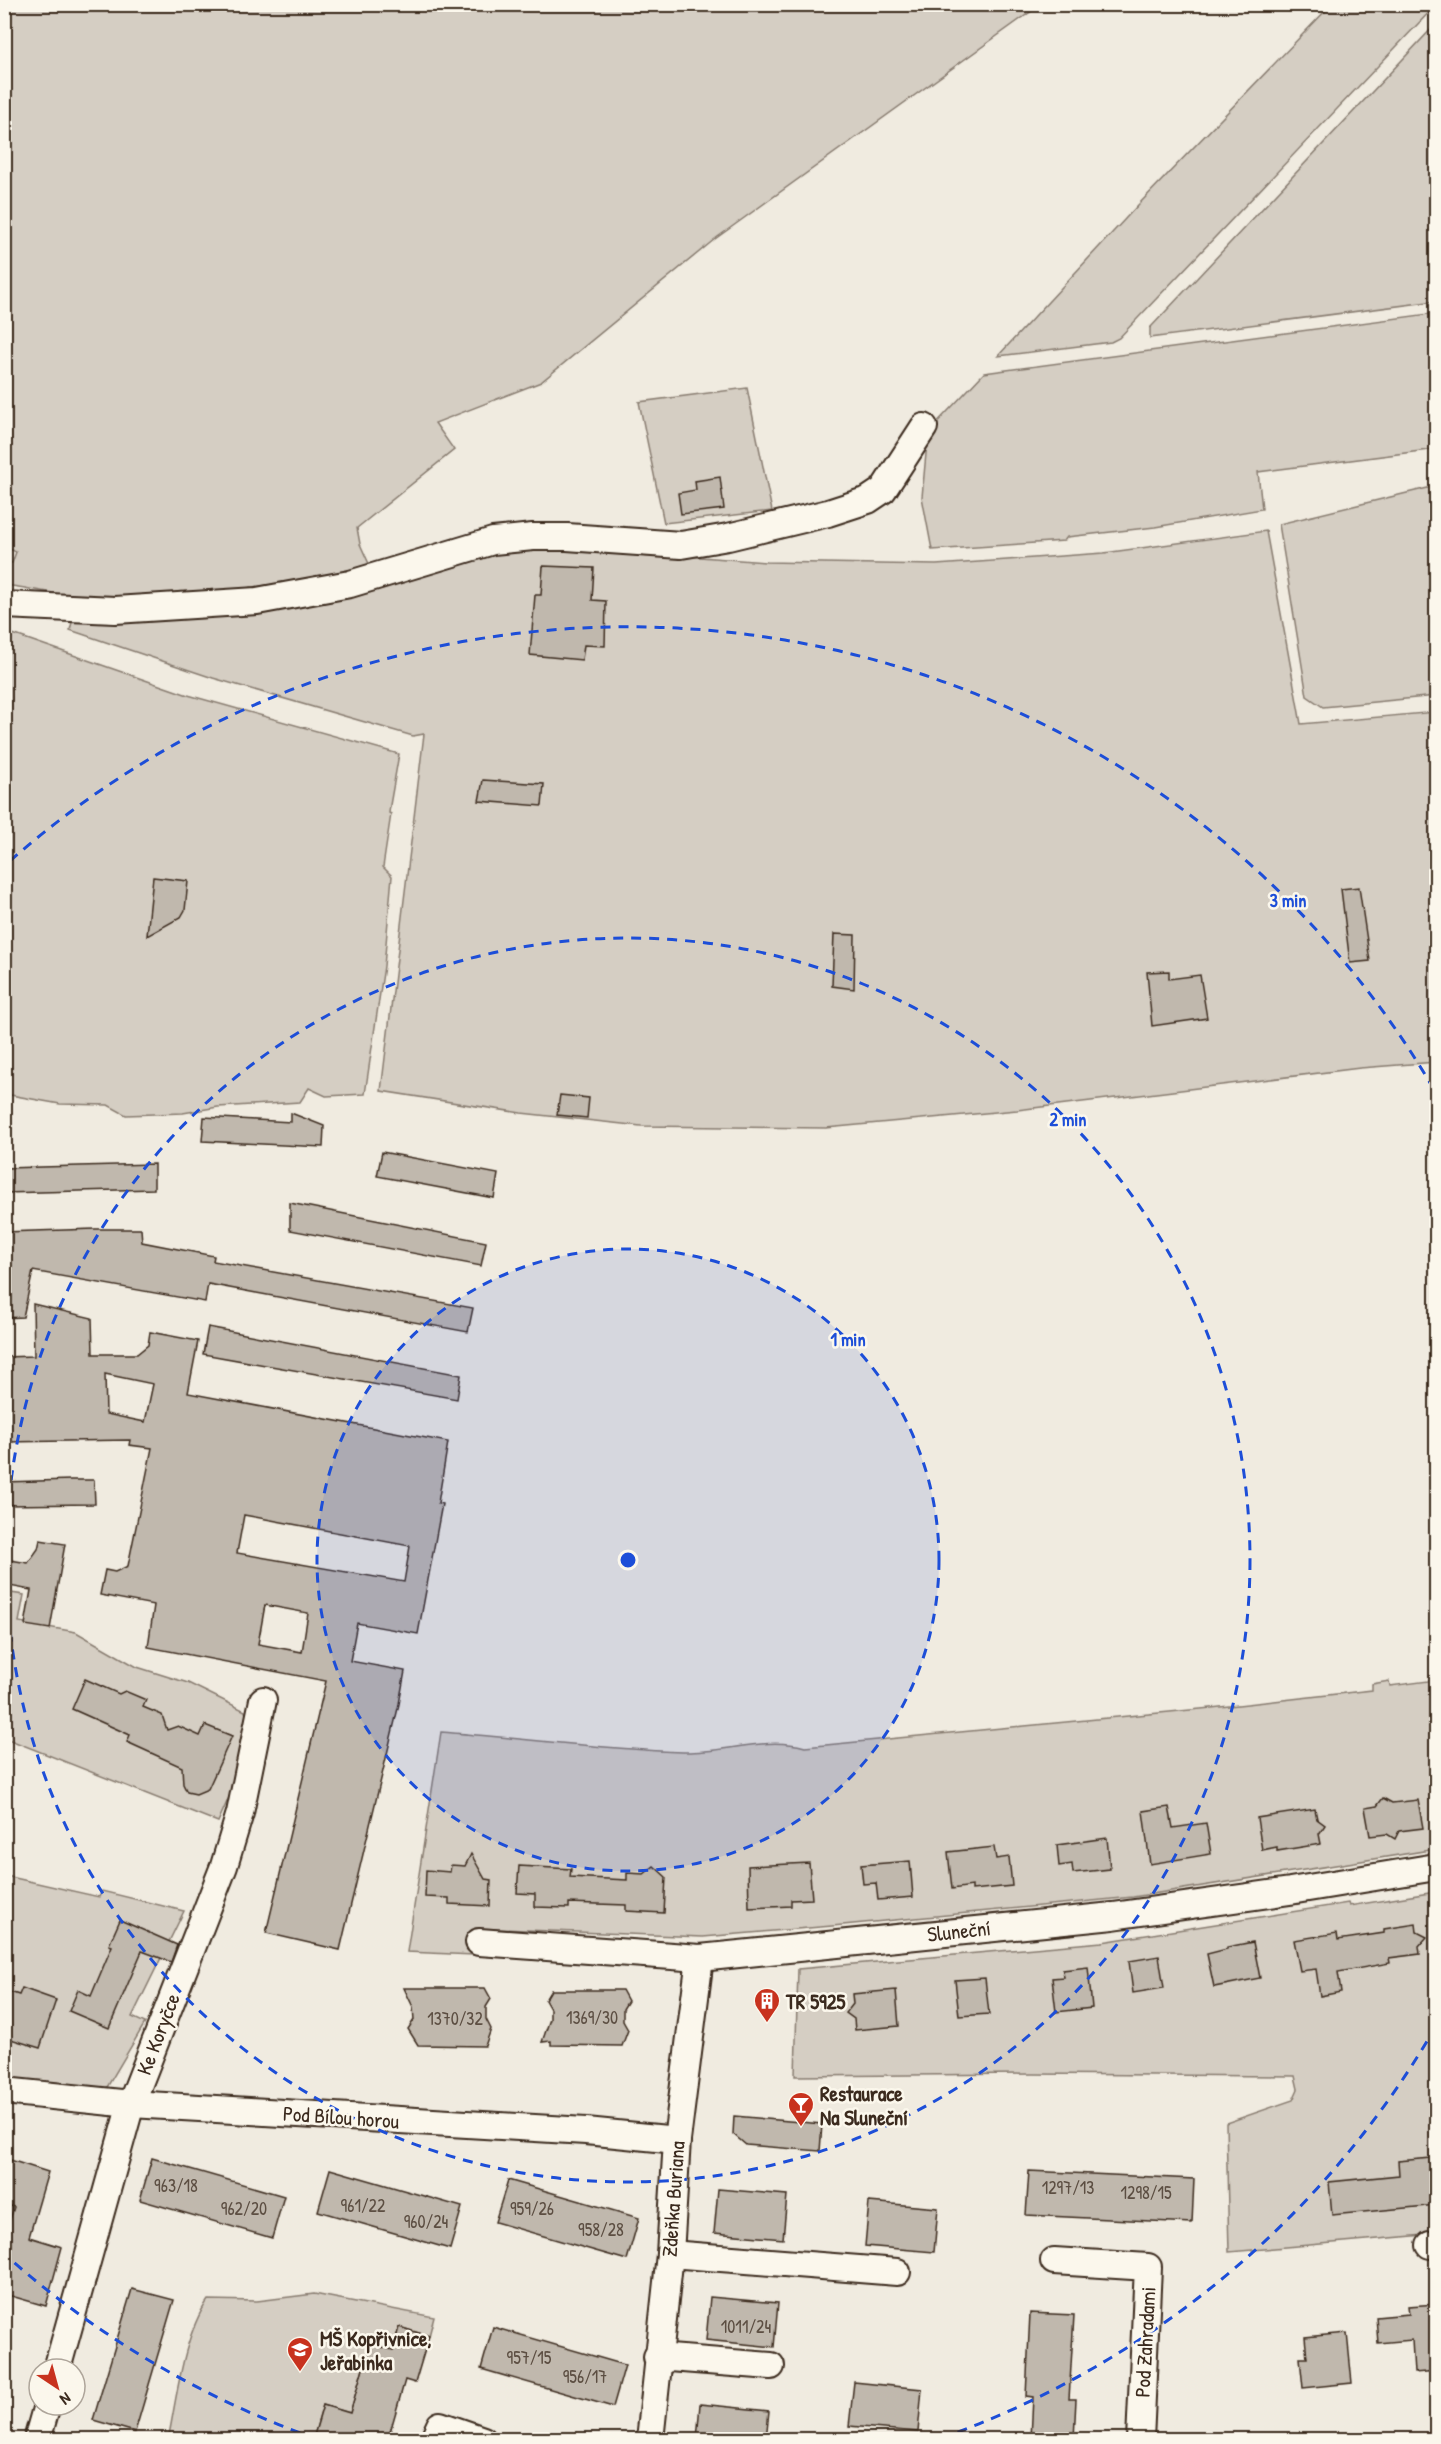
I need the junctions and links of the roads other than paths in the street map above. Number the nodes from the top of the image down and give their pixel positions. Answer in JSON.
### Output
{"nodes":[{"id":1,"x":924,"y":427,"type":"dead end"},
{"id":2,"x":4,"y":605,"type":"edge"},
{"id":3,"x":263,"y":1700,"type":"dead end"},
{"id":4,"x":1437,"y":1867,"type":"edge"},
{"id":5,"x":479,"y":1942,"type":"dead end"},
{"id":6,"x":700,"y":1959,"type":"junction"},
{"id":7,"x":4,"y":2091,"type":"edge"},
{"id":8,"x":131,"y":2104,"type":"junction"},
{"id":9,"x":677,"y":2140,"type":"junction"},
{"id":10,"x":670,"y":2254,"type":"junction"},
{"id":11,"x":1054,"y":2261,"type":"dead end"},
{"id":12,"x":897,"y":2272,"type":"dead end"},
{"id":13,"x":60,"y":2357,"type":"edge"},
{"id":14,"x":657,"y":2357,"type":"junction"},
{"id":15,"x":771,"y":2366,"type":"dead end"},
{"id":16,"x":43,"y":2417,"type":"edge"},
{"id":17,"x":37,"y":2439,"type":"edge"},
{"id":18,"x":433,"y":2439,"type":"edge"},
{"id":19,"x":483,"y":2439,"type":"edge"},
{"id":20,"x":650,"y":2439,"type":"edge"},
{"id":21,"x":1140,"y":2439,"type":"edge"}],
"edges":[{"from":1,"to":2,"type":"street"},
{"from":3,"to":8,"type":"street","name":"Ke Koryčce"},
{"from":4,"to":6,"type":"street","name":"Sluneční"},
{"from":5,"to":6,"type":"street","name":"Sluneční"},
{"from":6,"to":9,"type":"street","name":"Zdeňka Buriana"},
{"from":7,"to":8,"type":"street","name":"Pod Bílou horou"},
{"from":8,"to":9,"type":"street","name":"Pod Bílou horou"},
{"from":8,"to":13,"type":"street","name":"Ke Koryčce"},
{"from":9,"to":10,"type":"street","name":"Zdeňka Buriana"},
{"from":10,"to":12,"type":"street"},
{"from":10,"to":14,"type":"street","name":"Zdeňka Buriana"},
{"from":11,"to":21,"type":"street","name":"Pod Zahradami"},
{"from":14,"to":15,"type":"street"},
{"from":14,"to":20,"type":"street","name":"Zdeňka Buriana"},
{"from":16,"to":17,"type":"street"},
{"from":18,"to":19,"type":"street"}]}
